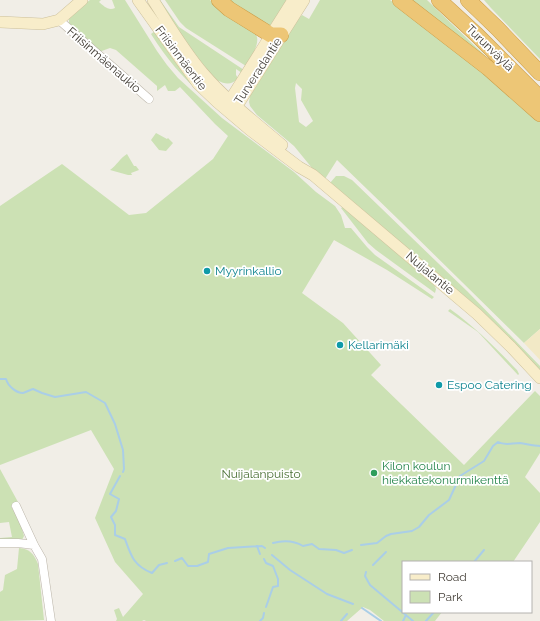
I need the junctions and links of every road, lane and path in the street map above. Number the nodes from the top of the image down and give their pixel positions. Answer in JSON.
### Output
{"nodes":[{"id":1,"x":82,"y":0,"type":"edge"},
{"id":2,"x":138,"y":0,"type":"edge"},
{"id":3,"x":153,"y":0,"type":"edge"},
{"id":4,"x":219,"y":0,"type":"edge"},
{"id":5,"x":293,"y":0,"type":"edge"},
{"id":6,"x":304,"y":0,"type":"edge"},
{"id":7,"x":400,"y":0,"type":"edge"},
{"id":8,"x":439,"y":0,"type":"edge"},
{"id":9,"x":468,"y":0,"type":"edge"},
{"id":10,"x":479,"y":0,"type":"edge"},
{"id":11,"x":59,"y":20,"type":"junction"},
{"id":12,"x":0,"y":22,"type":"edge"},
{"id":13,"x":498,"y":29,"type":"junction"},
{"id":14,"x":276,"y":35,"type":"junction"},
{"id":15,"x":540,"y":72,"type":"edge"},
{"id":16,"x":540,"y":98,"type":"edge"},
{"id":17,"x":149,"y":99,"type":"dead end"},
{"id":18,"x":231,"y":106,"type":"junction"},
{"id":19,"x":540,"y":114,"type":"edge"},
{"id":20,"x":540,"y":378,"type":"edge"},
{"id":21,"x":16,"y":506,"type":"dead end"},
{"id":22,"x":0,"y":543,"type":"edge"},
{"id":23,"x":34,"y":545,"type":"junction"},
{"id":24,"x":51,"y":621,"type":"edge"}],
"edges":[{"from":1,"to":11,"type":"main road"},
{"from":2,"to":18,"type":"main road","name":"Friisinmäentie"},
{"from":3,"to":18,"type":"main road","name":"Friisinmäentie"},
{"from":4,"to":14,"type":"highway"},
{"from":5,"to":14,"type":"main road","name":"Turveradantie"},
{"from":6,"to":14,"type":"main road","name":"Turveradantie"},
{"from":7,"to":19,"type":"highway"},
{"from":8,"to":16,"type":"highway","name":"Turunväylä"},
{"from":9,"to":13,"type":"highway","name":"Turunväylä"},
{"from":10,"to":13,"type":"highway"},
{"from":11,"to":12,"type":"main road"},
{"from":11,"to":17,"type":"street","name":"Friisinmäenaukio"},
{"from":13,"to":15,"type":"highway","name":"Turunväylä"},
{"from":14,"to":18,"type":"main road","name":"Turveradantie"},
{"from":18,"to":20,"type":"main road","name":"Nuijalantie"},
{"from":21,"to":23,"type":"street"},
{"from":22,"to":23,"type":"street"},
{"from":23,"to":24,"type":"street"}]}
